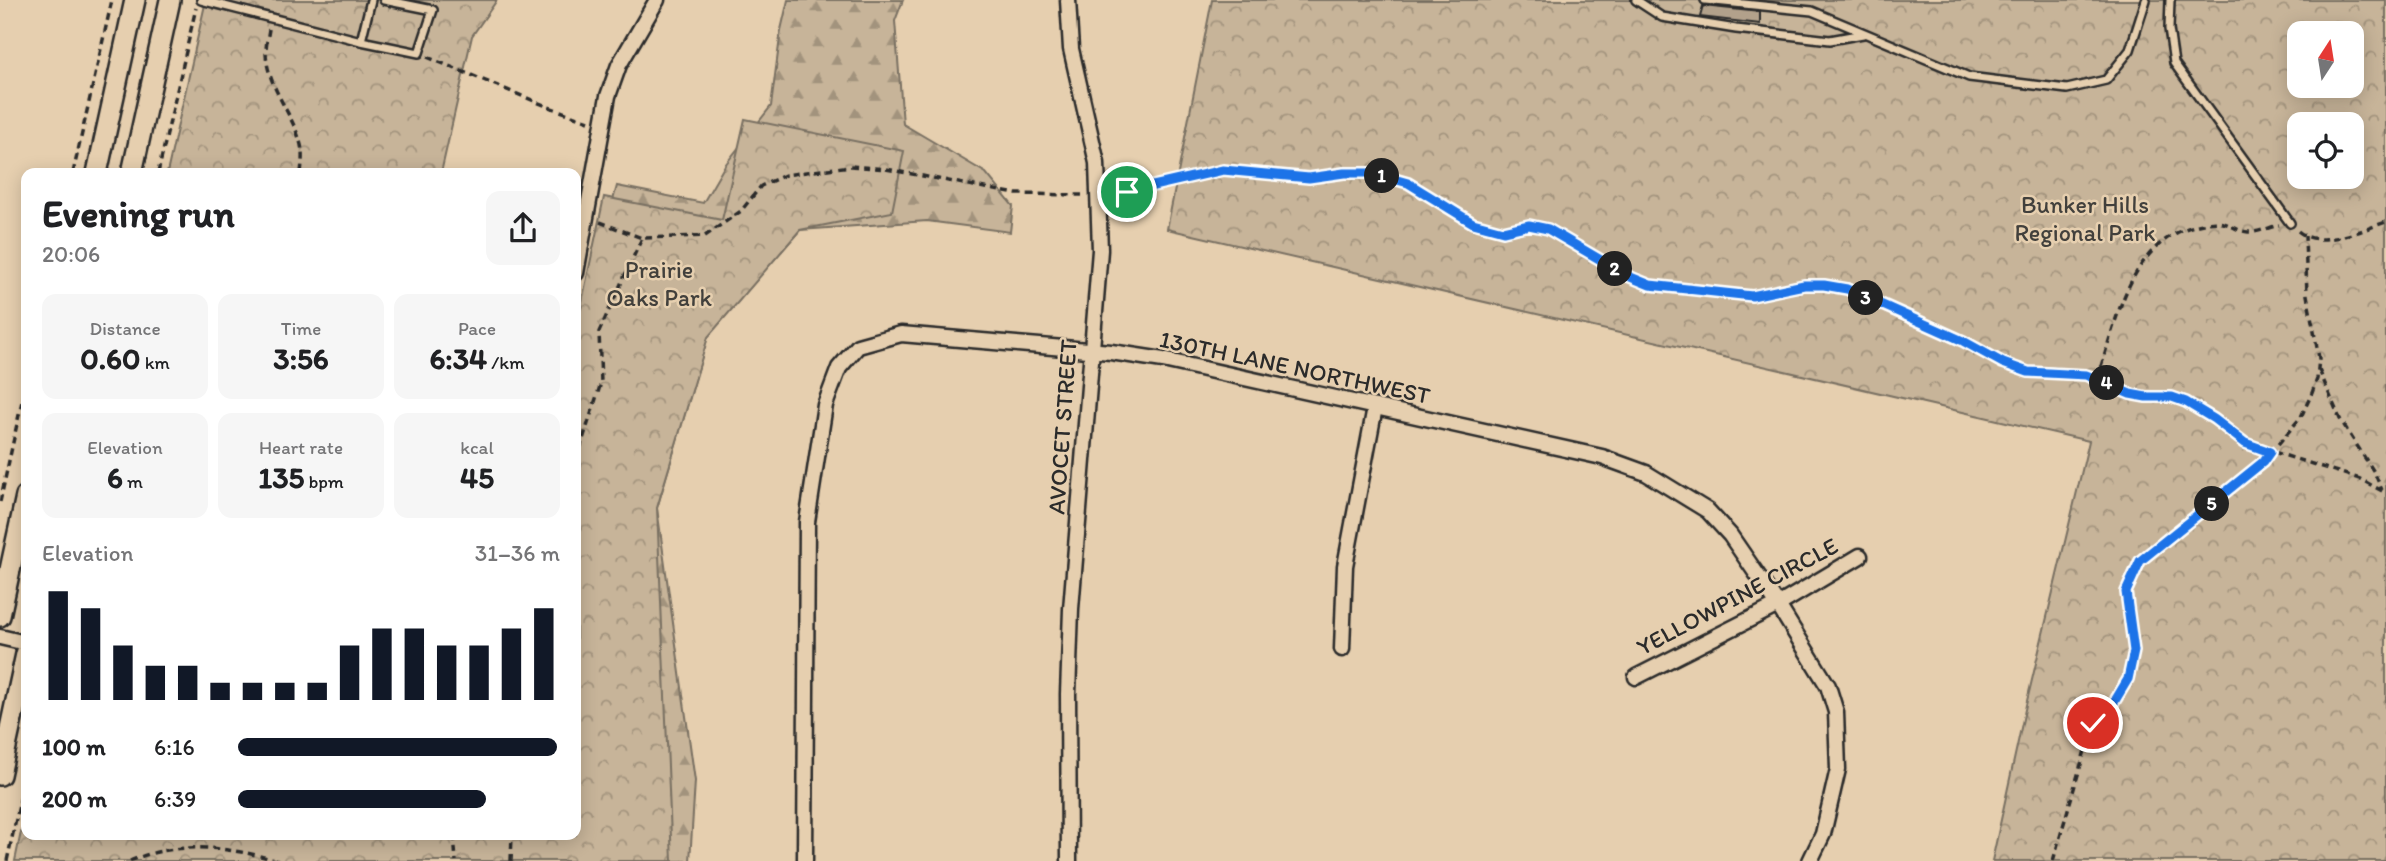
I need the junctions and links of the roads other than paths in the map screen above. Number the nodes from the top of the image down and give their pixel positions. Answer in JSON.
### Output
{"nodes":[{"id":1,"x":135,"y":0,"type":"edge"},
{"id":2,"x":170,"y":0,"type":"edge"},
{"id":3,"x":201,"y":0,"type":"edge"},
{"id":4,"x":371,"y":0,"type":"edge"},
{"id":5,"x":384,"y":0,"type":"edge"},
{"id":6,"x":657,"y":0,"type":"edge"},
{"id":7,"x":1068,"y":0,"type":"edge"},
{"id":8,"x":1636,"y":0,"type":"edge"},
{"id":9,"x":1705,"y":0,"type":"edge"},
{"id":10,"x":2146,"y":0,"type":"edge"},
{"id":11,"x":2170,"y":0,"type":"edge"},
{"id":12,"x":1864,"y":34,"type":"junction"},
{"id":13,"x":362,"y":41,"type":"junction"},
{"id":14,"x":98,"y":168,"type":"edge"},
{"id":15,"x":133,"y":168,"type":"edge"},
{"id":16,"x":2290,"y":223,"type":"road end"},
{"id":17,"x":581,"y":244,"type":"edge"},
{"id":18,"x":1091,"y":350,"type":"junction"},
{"id":19,"x":1375,"y":407,"type":"junction"},
{"id":20,"x":21,"y":519,"type":"edge"},
{"id":21,"x":1860,"y":556,"type":"dead end"},
{"id":22,"x":1777,"y":605,"type":"junction"},
{"id":23,"x":0,"y":617,"type":"edge"},
{"id":24,"x":0,"y":638,"type":"edge"},
{"id":25,"x":21,"y":642,"type":"edge"},
{"id":26,"x":1342,"y":649,"type":"dead end"},
{"id":27,"x":21,"y":677,"type":"edge"},
{"id":28,"x":1636,"y":677,"type":"dead end"},
{"id":29,"x":0,"y":775,"type":"edge"},
{"id":30,"x":805,"y":861,"type":"edge"},
{"id":31,"x":1069,"y":861,"type":"edge"},
{"id":32,"x":1810,"y":861,"type":"edge"}],
"edges":[{"from":1,"to":14,"type":"main road"},
{"from":2,"to":15,"type":"main road"},
{"from":3,"to":13,"type":"lane"},
{"from":4,"to":13,"type":"lane"},
{"from":5,"to":13,"type":"lane"},
{"from":6,"to":17,"type":"street"},
{"from":7,"to":18,"type":"street","name":"AVOCET STREET"},
{"from":8,"to":12,"type":"lane"},
{"from":9,"to":12,"type":"lane"},
{"from":10,"to":12,"type":"lane"},
{"from":11,"to":16,"type":"lane"},
{"from":18,"to":19,"type":"street","name":"130TH LANE NORTHWEST"},
{"from":18,"to":30,"type":"street","name":"130TH LANE NORTHWEST"},
{"from":18,"to":31,"type":"street","name":"AVOCET STREET"},
{"from":19,"to":22,"type":"street","name":"130TH LANE NORTHWEST"},
{"from":19,"to":26,"type":"street"},
{"from":20,"to":23,"type":"main road"},
{"from":21,"to":22,"type":"street","name":"YELLOWPINE CIRCLE"},
{"from":22,"to":28,"type":"street","name":"YELLOWPINE CIRCLE"},
{"from":22,"to":32,"type":"street","name":"130TH LANE NORTHWEST"},
{"from":24,"to":25,"type":"street"},
{"from":27,"to":29,"type":"main road"}]}
